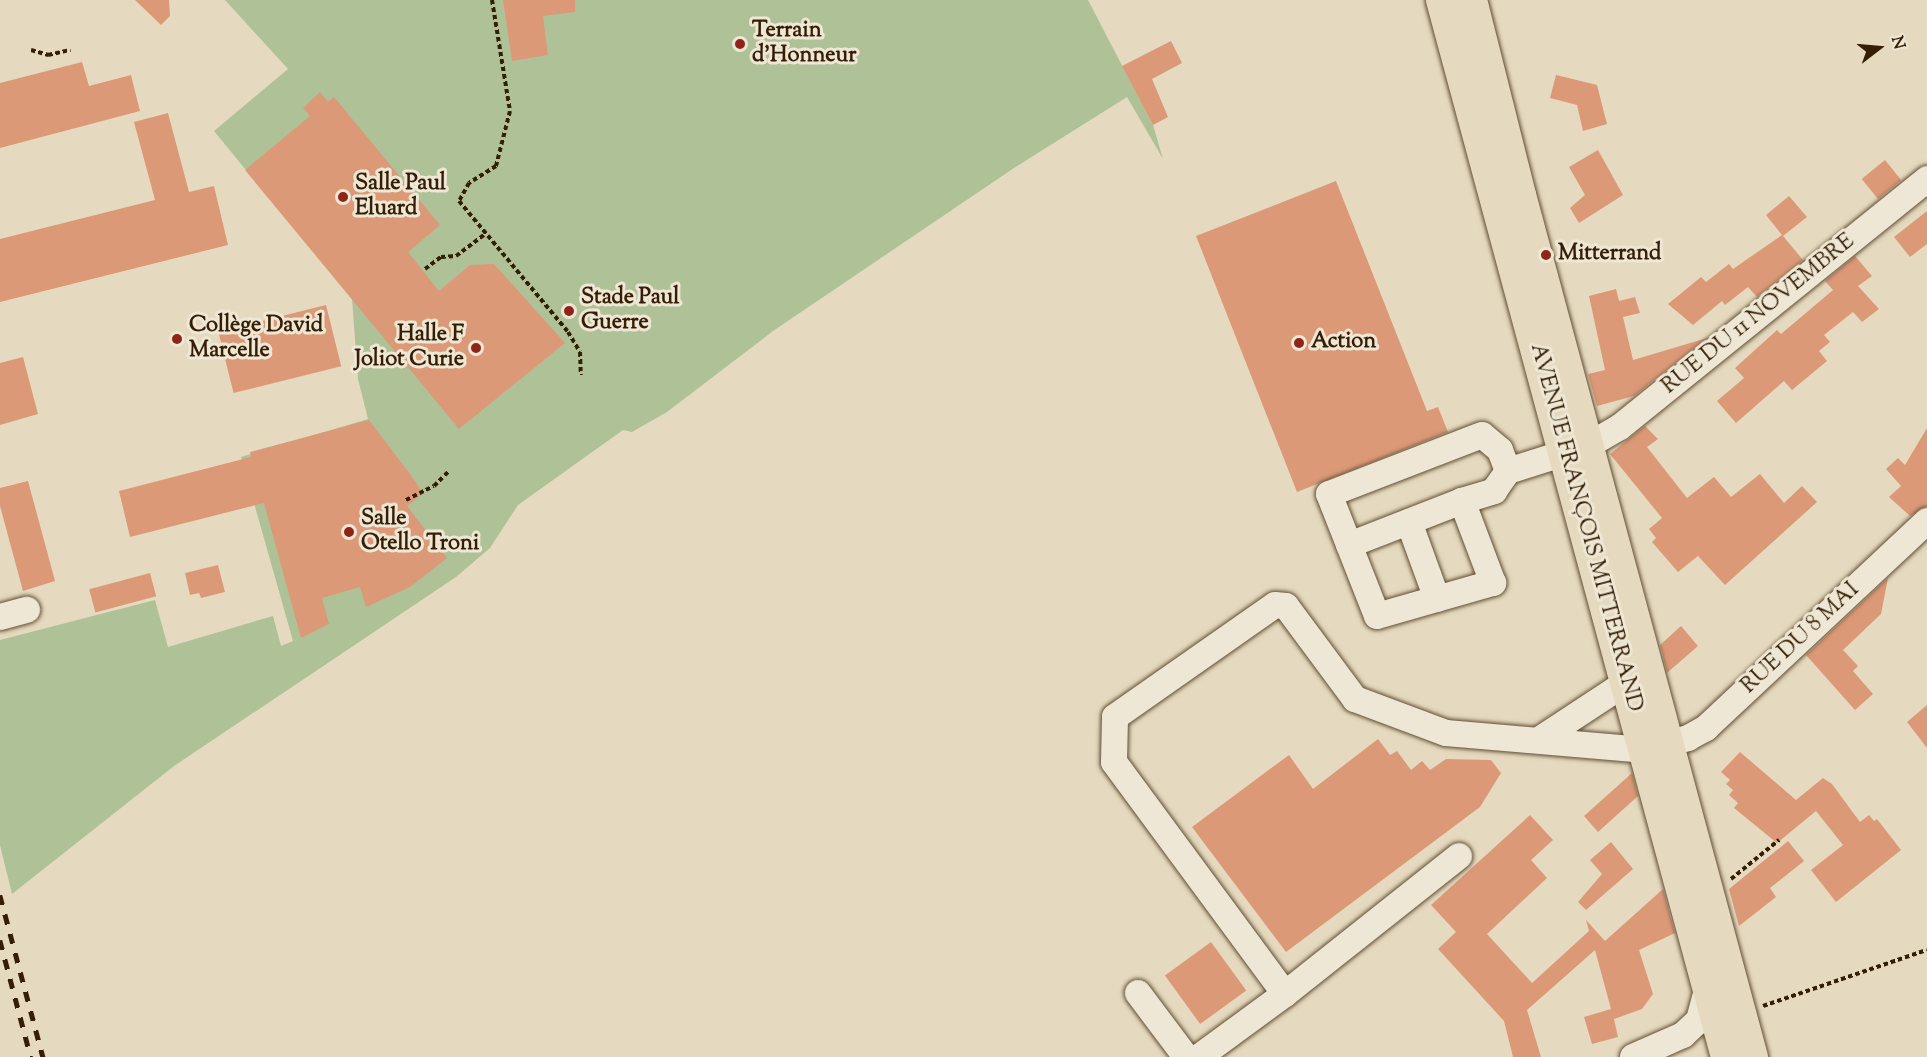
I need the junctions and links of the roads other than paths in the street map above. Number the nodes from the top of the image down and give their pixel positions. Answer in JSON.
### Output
{"nodes":[{"id":1,"x":1442,"y":0,"type":"edge"},
{"id":2,"x":1454,"y":0,"type":"edge"},
{"id":3,"x":1471,"y":0,"type":"edge"},
{"id":4,"x":1927,"y":179,"type":"edge"},
{"id":5,"x":1520,"y":195,"type":"junction"},
{"id":6,"x":1576,"y":449,"type":"junction"},
{"id":7,"x":1508,"y":471,"type":"junction"},
{"id":8,"x":1462,"y":501,"type":"junction"},
{"id":9,"x":1927,"y":521,"type":"edge"},
{"id":10,"x":1409,"y":522,"type":"junction"},
{"id":11,"x":1349,"y":545,"type":"junction"},
{"id":12,"x":1437,"y":599,"type":"junction"},
{"id":13,"x":27,"y":610,"type":"dead end"},
{"id":14,"x":0,"y":616,"type":"edge"},
{"id":15,"x":1627,"y":682,"type":"junction"},
{"id":16,"x":1539,"y":740,"type":"junction"},
{"id":17,"x":1657,"y":747,"type":"junction"},
{"id":18,"x":1459,"y":856,"type":"dead end"},
{"id":19,"x":1708,"y":987,"type":"junction"},
{"id":20,"x":1138,"y":993,"type":"dead end"},
{"id":21,"x":1285,"y":994,"type":"junction"},
{"id":22,"x":1683,"y":1035,"type":"junction"},
{"id":23,"x":1724,"y":1053,"type":"edge"},
{"id":24,"x":1186,"y":1057,"type":"edge"},
{"id":25,"x":1199,"y":1057,"type":"edge"},
{"id":26,"x":1633,"y":1057,"type":"edge"},
{"id":27,"x":1752,"y":1057,"type":"edge"}],
"edges":[{"from":1,"to":6,"type":"main road","name":"AVENUE FRANÇOIS MITTERRAND"},
{"from":2,"to":5,"type":"street"},
{"from":3,"to":5,"type":"main road","name":"AVENUE FRANÇOIS MITTERRAND"},
{"from":4,"to":6,"type":"street","name":"RUE DU 11 NOVEMBRE"},
{"from":5,"to":6,"type":"main road","name":"AVENUE FRANÇOIS MITTERRAND"},
{"from":6,"to":7,"type":"street","name":"RUE DU 11 NOVEMBRE"},
{"from":6,"to":15,"type":"main road","name":"AVENUE FRANÇOIS MITTERRAND"},
{"from":6,"to":17,"type":"main road","name":"AVENUE FRANÇOIS MITTERRAND"},
{"from":7,"to":8,"type":"street"},
{"from":7,"to":11,"type":"street"},
{"from":8,"to":10,"type":"street"},
{"from":8,"to":12,"type":"street"},
{"from":9,"to":17,"type":"street","name":"RUE DU 8 MAI"},
{"from":10,"to":11,"type":"street"},
{"from":10,"to":12,"type":"street"},
{"from":11,"to":12,"type":"street"},
{"from":13,"to":14,"type":"street"},
{"from":15,"to":16,"type":"street"},
{"from":15,"to":17,"type":"main road","name":"AVENUE FRANÇOIS MITTERRAND"},
{"from":16,"to":17,"type":"street"},
{"from":16,"to":21,"type":"street"},
{"from":17,"to":19,"type":"main road","name":"AVENUE FRANÇOIS MITTERRAND"},
{"from":17,"to":27,"type":"main road","name":"AVENUE FRANÇOIS MITTERRAND"},
{"from":18,"to":21,"type":"street"},
{"from":19,"to":22,"type":"street"},
{"from":19,"to":23,"type":"main road","name":"AVENUE FRANÇOIS MITTERRAND"},
{"from":20,"to":24,"type":"street"},
{"from":21,"to":25,"type":"street"},
{"from":22,"to":23,"type":"street"},
{"from":22,"to":26,"type":"street"}]}
